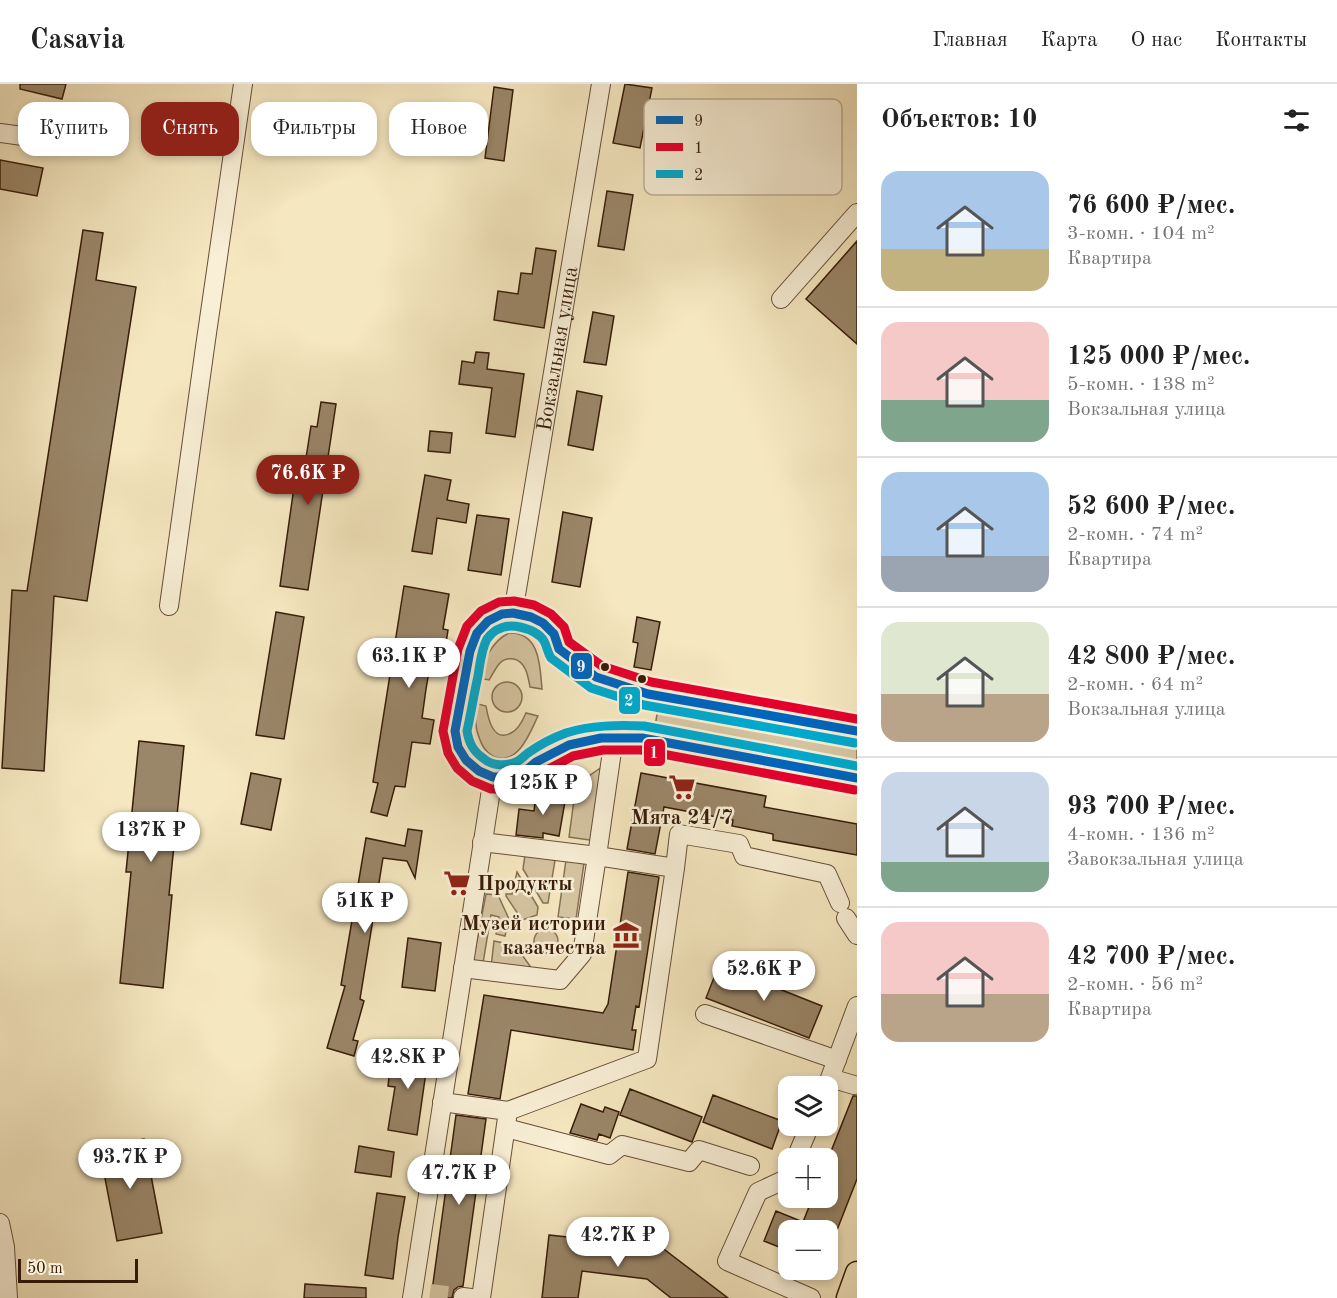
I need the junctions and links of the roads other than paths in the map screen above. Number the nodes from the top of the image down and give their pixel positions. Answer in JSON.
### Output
{"nodes":[{"id":1,"x":243,"y":84,"type":"edge"},
{"id":2,"x":601,"y":84,"type":"edge"},
{"id":3,"x":0,"y":133,"type":"edge"},
{"id":4,"x":18,"y":135,"type":"edge"},
{"id":5,"x":857,"y":213,"type":"edge"},
{"id":6,"x":781,"y":299,"type":"dead end"},
{"id":7,"x":169,"y":606,"type":"dead end"},
{"id":8,"x":513,"y":613,"type":"junction"},
{"id":9,"x":857,"y":731,"type":"edge"},
{"id":10,"x":614,"y":737,"type":"junction"},
{"id":11,"x":493,"y":777,"type":"junction"},
{"id":12,"x":857,"y":778,"type":"edge"},
{"id":13,"x":482,"y":842,"type":"junction"},
{"id":14,"x":597,"y":856,"type":"junction"},
{"id":15,"x":675,"y":868,"type":"junction"},
{"id":16,"x":857,"y":934,"type":"edge"},
{"id":17,"x":463,"y":968,"type":"junction"},
{"id":18,"x":857,"y":1006,"type":"edge"},
{"id":19,"x":705,"y":1014,"type":"dead end"},
{"id":20,"x":837,"y":1060,"type":"junction"},
{"id":21,"x":830,"y":1076,"type":"edge"},
{"id":22,"x":838,"y":1083,"type":"edge"},
{"id":23,"x":854,"y":1085,"type":"dead end"},
{"id":24,"x":442,"y":1102,"type":"junction"},
{"id":25,"x":507,"y":1120,"type":"junction"},
{"id":26,"x":750,"y":1166,"type":"dead end"},
{"id":27,"x":778,"y":1183,"type":"edge"},
{"id":28,"x":0,"y":1222,"type":"edge"},
{"id":29,"x":857,"y":1273,"type":"edge"},
{"id":30,"x":418,"y":1294,"type":"edge"},
{"id":31,"x":8,"y":1298,"type":"edge"},
{"id":32,"x":472,"y":1298,"type":"edge"},
{"id":33,"x":811,"y":1298,"type":"edge"},
{"id":34,"x":848,"y":1298,"type":"edge"}],
"edges":[{"from":1,"to":7,"type":"street"},
{"from":2,"to":8,"type":"street","name":"Вокзальная улица"},
{"from":3,"to":4,"type":"street"},
{"from":5,"to":6,"type":"street"},
{"from":8,"to":9,"type":"main road"},
{"from":8,"to":11,"type":"main road"},
{"from":10,"to":11,"type":"main road"},
{"from":10,"to":12,"type":"main road"},
{"from":10,"to":14,"type":"street"},
{"from":11,"to":13,"type":"street"},
{"from":13,"to":14,"type":"street"},
{"from":13,"to":17,"type":"street"},
{"from":14,"to":15,"type":"street"},
{"from":14,"to":17,"type":"street"},
{"from":15,"to":16,"type":"street"},
{"from":15,"to":25,"type":"street"},
{"from":17,"to":24,"type":"street"},
{"from":18,"to":20,"type":"street"},
{"from":19,"to":20,"type":"street"},
{"from":20,"to":21,"type":"street"},
{"from":22,"to":23,"type":"street"},
{"from":24,"to":25,"type":"street"},
{"from":24,"to":30,"type":"street"},
{"from":25,"to":26,"type":"street"},
{"from":25,"to":32,"type":"street"},
{"from":27,"to":33,"type":"street"},
{"from":28,"to":31,"type":"street"},
{"from":29,"to":34,"type":"main road"}]}
